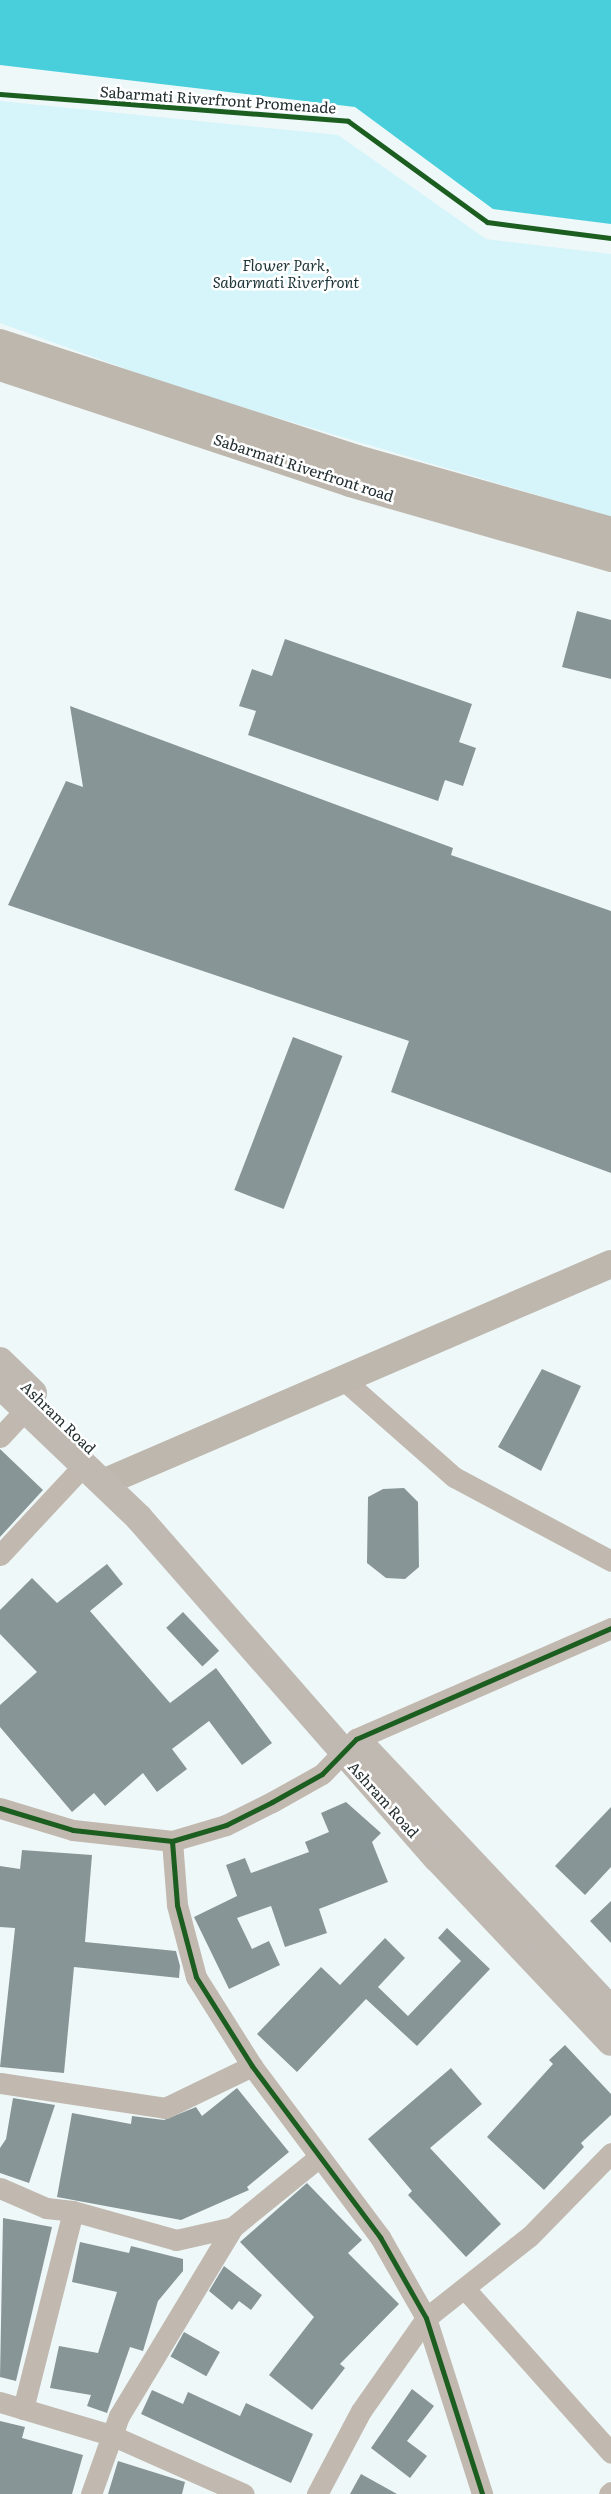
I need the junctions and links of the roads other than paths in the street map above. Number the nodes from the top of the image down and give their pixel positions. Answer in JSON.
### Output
{"nodes":[{"id":1,"x":0,"y":342,"type":"edge"},
{"id":2,"x":0,"y":367,"type":"edge"},
{"id":3,"x":547,"y":527,"type":"junction"},
{"id":4,"x":611,"y":531,"type":"edge"},
{"id":5,"x":611,"y":558,"type":"edge"},
{"id":6,"x":611,"y":1264,"type":"edge"},
{"id":7,"x":0,"y":1361,"type":"edge"},
{"id":8,"x":345,"y":1381,"type":"junction"},
{"id":9,"x":0,"y":1385,"type":"edge"},
{"id":10,"x":26,"y":1410,"type":"junction"},
{"id":11,"x":0,"y":1437,"type":"edge"},
{"id":12,"x":84,"y":1464,"type":"junction"},
{"id":13,"x":112,"y":1478,"type":"junction"},
{"id":14,"x":0,"y":1554,"type":"edge"},
{"id":15,"x":611,"y":1561,"type":"edge"},
{"id":16,"x":611,"y":1628,"type":"edge"},
{"id":17,"x":350,"y":1747,"type":"junction"},
{"id":18,"x":0,"y":1808,"type":"edge"},
{"id":19,"x":172,"y":1841,"type":"junction"},
{"id":20,"x":610,"y":2006,"type":"edge"},
{"id":21,"x":611,"y":2042,"type":"edge"},
{"id":22,"x":252,"y":2066,"type":"junction"},
{"id":23,"x":0,"y":2083,"type":"edge"},
{"id":24,"x":611,"y":2153,"type":"edge"},
{"id":25,"x":318,"y":2157,"type":"junction"},
{"id":26,"x":0,"y":2188,"type":"edge"},
{"id":27,"x":72,"y":2211,"type":"junction"},
{"id":28,"x":233,"y":2227,"type":"junction"},
{"id":29,"x":466,"y":2290,"type":"junction"},
{"id":30,"x":426,"y":2318,"type":"junction"},
{"id":31,"x":0,"y":2402,"type":"edge"},
{"id":32,"x":23,"y":2409,"type":"junction"},
{"id":33,"x":111,"y":2436,"type":"junction"},
{"id":34,"x":611,"y":2453,"type":"edge"},
{"id":35,"x":91,"y":2494,"type":"edge"},
{"id":36,"x":244,"y":2494,"type":"edge"},
{"id":37,"x":317,"y":2494,"type":"edge"},
{"id":38,"x":482,"y":2494,"type":"edge"}],
"edges":[{"from":1,"to":3,"type":"street","name":"Sabarmati Riverfront road"},
{"from":2,"to":3,"type":"street","name":"Sabarmati Riverfront road"},
{"from":3,"to":4,"type":"street","name":"Sabarmati Riverfront road"},
{"from":3,"to":5,"type":"street","name":"Sabarmati Riverfront road"},
{"from":6,"to":8,"type":"street"},
{"from":7,"to":13,"type":"main road","name":"Ashram Road"},
{"from":8,"to":13,"type":"street"},
{"from":8,"to":15,"type":"street"},
{"from":9,"to":10,"type":"main road","name":"Ashram Road"},
{"from":10,"to":11,"type":"street"},
{"from":10,"to":12,"type":"main road","name":"Ashram Road"},
{"from":12,"to":13,"type":"main road","name":"Ashram Road"},
{"from":12,"to":14,"type":"street"},
{"from":13,"to":17,"type":"main road","name":"Ashram Road"},
{"from":16,"to":17,"type":"street"},
{"from":17,"to":19,"type":"street"},
{"from":17,"to":20,"type":"main road","name":"Ashram Road"},
{"from":17,"to":21,"type":"main road","name":"Ashram Road"},
{"from":18,"to":19,"type":"street"},
{"from":19,"to":22,"type":"street"},
{"from":22,"to":23,"type":"street"},
{"from":22,"to":25,"type":"street"},
{"from":24,"to":29,"type":"street"},
{"from":25,"to":28,"type":"street"},
{"from":25,"to":30,"type":"street"},
{"from":26,"to":27,"type":"street"},
{"from":27,"to":28,"type":"street"},
{"from":27,"to":32,"type":"street"},
{"from":28,"to":33,"type":"street"},
{"from":29,"to":30,"type":"street"},
{"from":29,"to":34,"type":"street"},
{"from":30,"to":37,"type":"street"},
{"from":30,"to":38,"type":"street"},
{"from":31,"to":32,"type":"street"},
{"from":32,"to":33,"type":"street"},
{"from":33,"to":35,"type":"street"},
{"from":33,"to":36,"type":"street"}]}
